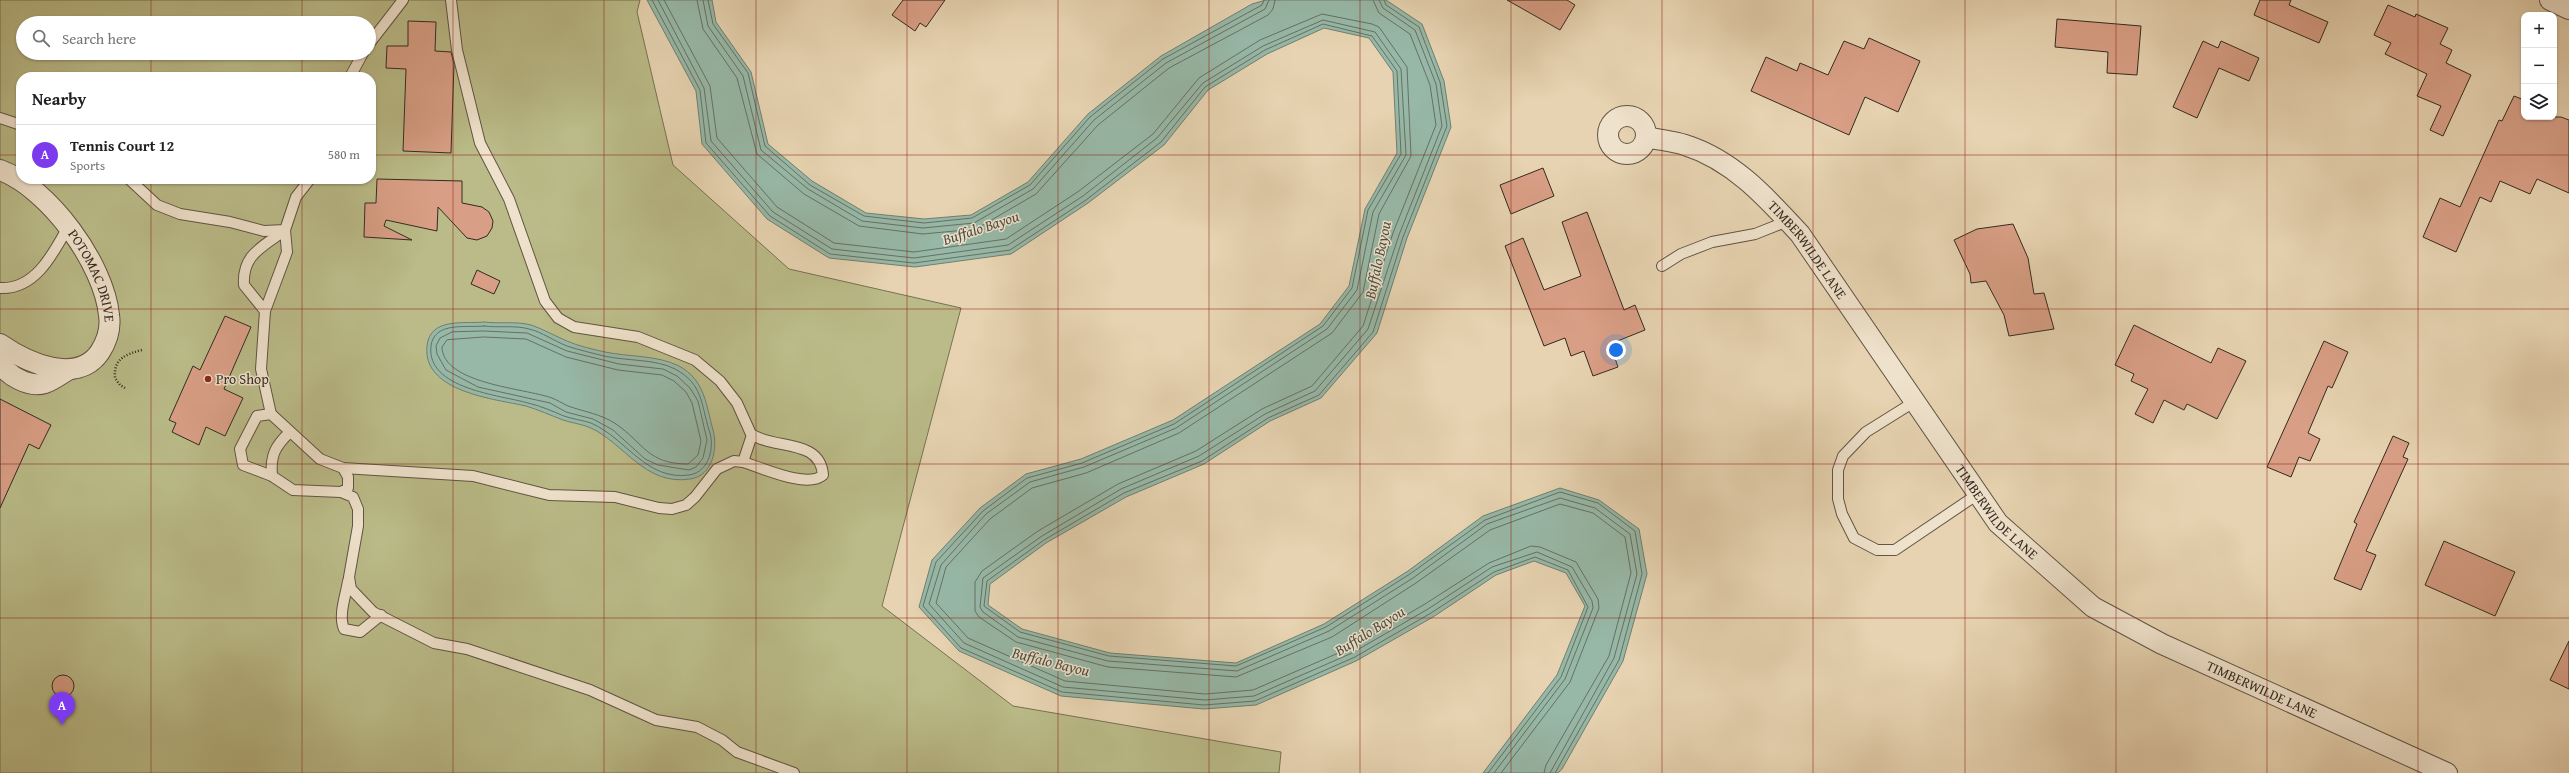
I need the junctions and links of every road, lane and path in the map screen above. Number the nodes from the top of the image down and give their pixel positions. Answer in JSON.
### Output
{"nodes":[{"id":1,"x":403,"y":0,"type":"edge"},
{"id":2,"x":451,"y":0,"type":"edge"},
{"id":3,"x":2550,"y":0,"type":"edge"},
{"id":4,"x":2569,"y":8,"type":"edge"},
{"id":5,"x":376,"y":35,"type":"edge"},
{"id":6,"x":359,"y":60,"type":"edge"},
{"id":7,"x":353,"y":72,"type":"edge"},
{"id":8,"x":0,"y":118,"type":"edge"},
{"id":9,"x":16,"y":123,"type":"edge"},
{"id":10,"x":1646,"y":137,"type":"dead end"},
{"id":11,"x":0,"y":170,"type":"edge"},
{"id":12,"x":16,"y":180,"type":"edge"},
{"id":13,"x":22,"y":184,"type":"edge"},
{"id":14,"x":134,"y":184,"type":"edge"},
{"id":15,"x":306,"y":184,"type":"edge"},
{"id":16,"x":1788,"y":221,"type":"junction"},
{"id":17,"x":69,"y":225,"type":"junction"},
{"id":18,"x":285,"y":230,"type":"junction"},
{"id":19,"x":1662,"y":266,"type":"dead end"},
{"id":20,"x":0,"y":288,"type":"edge"},
{"id":21,"x":265,"y":311,"type":"junction"},
{"id":22,"x":0,"y":344,"type":"edge"},
{"id":23,"x":142,"y":350,"type":"dead end"},
{"id":24,"x":0,"y":361,"type":"edge"},
{"id":25,"x":68,"y":370,"type":"junction"},
{"id":26,"x":125,"y":388,"type":"dead end"},
{"id":27,"x":1914,"y":402,"type":"junction"},
{"id":28,"x":271,"y":414,"type":"junction"},
{"id":29,"x":290,"y":432,"type":"junction"},
{"id":30,"x":752,"y":435,"type":"junction"},
{"id":31,"x":743,"y":462,"type":"junction"},
{"id":32,"x":343,"y":468,"type":"junction"},
{"id":33,"x":272,"y":476,"type":"junction"},
{"id":34,"x":341,"y":492,"type":"junction"},
{"id":35,"x":1978,"y":494,"type":"junction"},
{"id":36,"x":349,"y":577,"type":"junction"},
{"id":37,"x":381,"y":615,"type":"junction"},
{"id":38,"x":794,"y":773,"type":"edge"},
{"id":39,"x":2447,"y":773,"type":"edge"}],
"edges":[{"from":1,"to":5,"type":"lane"},
{"from":2,"to":30,"type":"lane"},
{"from":3,"to":4,"type":"street"},
{"from":6,"to":7,"type":"lane"},
{"from":8,"to":9,"type":"lane"},
{"from":10,"to":16,"type":"street","name":"TIMBERWILDE LANE"},
{"from":11,"to":12,"type":"street","name":"POTOMAC DRIVE"},
{"from":13,"to":17,"type":"street","name":"POTOMAC DRIVE"},
{"from":14,"to":18,"type":"lane"},
{"from":15,"to":18,"type":"lane"},
{"from":16,"to":19,"type":"lane"},
{"from":16,"to":27,"type":"street","name":"TIMBERWILDE LANE"},
{"from":17,"to":20,"type":"lane"},
{"from":17,"to":25,"type":"street","name":"POTOMAC DRIVE"},
{"from":18,"to":21,"type":"lane"},
{"from":18,"to":21,"type":"lane"},
{"from":21,"to":28,"type":"lane"},
{"from":22,"to":25,"type":"street","name":"POTOMAC DRIVE"},
{"from":23,"to":26,"type":"path"},
{"from":24,"to":25,"type":"street"},
{"from":27,"to":35,"type":"street","name":"TIMBERWILDE LANE"},
{"from":27,"to":35,"type":"lane"},
{"from":28,"to":29,"type":"lane"},
{"from":28,"to":33,"type":"lane"},
{"from":29,"to":32,"type":"lane"},
{"from":29,"to":33,"type":"lane"},
{"from":30,"to":31,"type":"lane"},
{"from":30,"to":31,"type":"lane"},
{"from":31,"to":32,"type":"lane"},
{"from":32,"to":34,"type":"lane"},
{"from":33,"to":34,"type":"lane"},
{"from":34,"to":36,"type":"lane"},
{"from":35,"to":39,"type":"street","name":"TIMBERWILDE LANE"},
{"from":36,"to":37,"type":"lane"},
{"from":36,"to":37,"type":"lane"},
{"from":37,"to":38,"type":"lane"}]}
